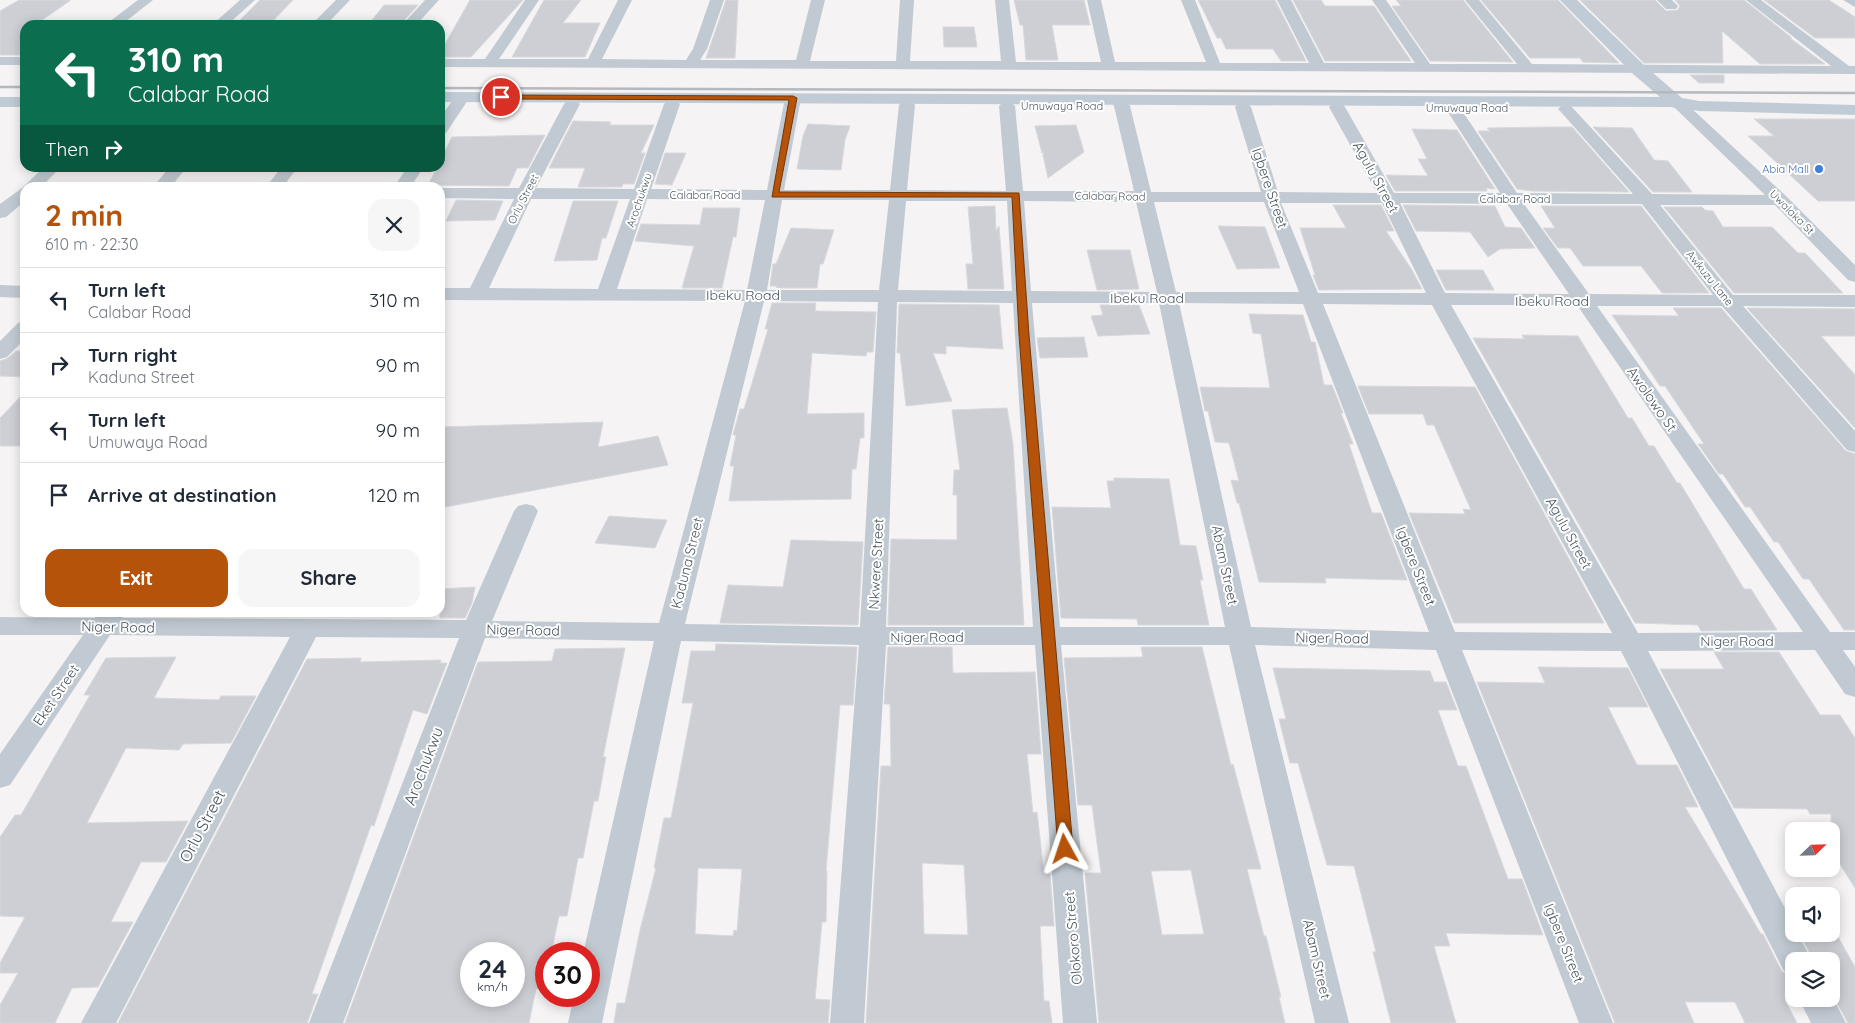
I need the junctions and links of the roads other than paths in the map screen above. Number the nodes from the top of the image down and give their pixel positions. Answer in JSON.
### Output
{"nodes":[{"id":1,"x":146,"y":0,"type":"edge"},
{"id":2,"x":248,"y":0,"type":"edge"},
{"id":3,"x":343,"y":0,"type":"edge"},
{"id":4,"x":432,"y":0,"type":"edge"},
{"id":5,"x":532,"y":0,"type":"edge"},
{"id":6,"x":625,"y":0,"type":"edge"},
{"id":7,"x":717,"y":0,"type":"edge"},
{"id":8,"x":818,"y":0,"type":"edge"},
{"id":9,"x":908,"y":0,"type":"edge"},
{"id":10,"x":1002,"y":0,"type":"edge"},
{"id":11,"x":1094,"y":0,"type":"edge"},
{"id":12,"x":1188,"y":0,"type":"edge"},
{"id":13,"x":1284,"y":0,"type":"edge"},
{"id":14,"x":1379,"y":0,"type":"edge"},
{"id":15,"x":1472,"y":0,"type":"edge"},
{"id":16,"x":1568,"y":0,"type":"edge"},
{"id":17,"x":1753,"y":0,"type":"edge"},
{"id":18,"x":1850,"y":0,"type":"edge"},
{"id":19,"x":1855,"y":4,"type":"edge"},
{"id":20,"x":119,"y":20,"type":"edge"},
{"id":21,"x":225,"y":20,"type":"edge"},
{"id":22,"x":323,"y":20,"type":"edge"},
{"id":23,"x":414,"y":20,"type":"edge"},
{"id":24,"x":0,"y":61,"type":"edge"},
{"id":25,"x":20,"y":61,"type":"edge"},
{"id":26,"x":445,"y":63,"type":"edge"},
{"id":27,"x":489,"y":63,"type":"junction"},
{"id":28,"x":592,"y":63,"type":"junction"},
{"id":29,"x":690,"y":64,"type":"junction"},
{"id":30,"x":802,"y":64,"type":"junction"},
{"id":31,"x":903,"y":64,"type":"junction"},
{"id":32,"x":1214,"y":65,"type":"junction"},
{"id":33,"x":1009,"y":66,"type":"junction"},
{"id":34,"x":1109,"y":66,"type":"junction"},
{"id":35,"x":1318,"y":66,"type":"junction"},
{"id":36,"x":1425,"y":67,"type":"junction"},
{"id":37,"x":1528,"y":68,"type":"junction"},
{"id":38,"x":1639,"y":70,"type":"junction"},
{"id":39,"x":1851,"y":70,"type":"edge"},
{"id":40,"x":20,"y":96,"type":"edge"},
{"id":41,"x":445,"y":98,"type":"edge"},
{"id":42,"x":460,"y":100,"type":"junction"},
{"id":43,"x":2,"y":101,"type":"edge"},
{"id":44,"x":792,"y":101,"type":"junction"},
{"id":45,"x":20,"y":102,"type":"edge"},
{"id":46,"x":445,"y":102,"type":"edge"},
{"id":47,"x":1120,"y":103,"type":"junction"},
{"id":48,"x":572,"y":104,"type":"junction"},
{"id":49,"x":672,"y":104,"type":"junction"},
{"id":50,"x":907,"y":105,"type":"junction"},
{"id":51,"x":1687,"y":105,"type":"junction"},
{"id":52,"x":1007,"y":106,"type":"junction"},
{"id":53,"x":1243,"y":107,"type":"junction"},
{"id":54,"x":1337,"y":107,"type":"junction"},
{"id":55,"x":1454,"y":108,"type":"junction"},
{"id":56,"x":1566,"y":109,"type":"junction"},
{"id":57,"x":1855,"y":110,"type":"edge"},
{"id":58,"x":445,"y":122,"type":"edge"},
{"id":59,"x":48,"y":172,"type":"edge"},
{"id":60,"x":174,"y":172,"type":"edge"},
{"id":61,"x":286,"y":172,"type":"edge"},
{"id":62,"x":37,"y":182,"type":"edge"},
{"id":63,"x":165,"y":182,"type":"edge"},
{"id":64,"x":278,"y":182,"type":"edge"},
{"id":65,"x":0,"y":190,"type":"edge"},
{"id":66,"x":20,"y":191,"type":"edge"},
{"id":67,"x":445,"y":193,"type":"edge"},
{"id":68,"x":525,"y":193,"type":"junction"},
{"id":69,"x":641,"y":194,"type":"junction"},
{"id":70,"x":20,"y":195,"type":"edge"},
{"id":71,"x":775,"y":195,"type":"junction"},
{"id":72,"x":1016,"y":195,"type":"junction"},
{"id":73,"x":897,"y":196,"type":"junction"},
{"id":74,"x":1142,"y":196,"type":"junction"},
{"id":75,"x":1272,"y":198,"type":"junction"},
{"id":76,"x":1646,"y":198,"type":"junction"},
{"id":77,"x":1389,"y":199,"type":"junction"},
{"id":78,"x":1512,"y":199,"type":"junction"},
{"id":79,"x":1780,"y":200,"type":"junction"},
{"id":80,"x":0,"y":213,"type":"edge"},
{"id":81,"x":1855,"y":276,"type":"edge"},
{"id":82,"x":0,"y":291,"type":"edge"},
{"id":83,"x":20,"y":292,"type":"edge"},
{"id":84,"x":445,"y":294,"type":"edge"},
{"id":85,"x":476,"y":294,"type":"junction"},
{"id":86,"x":605,"y":295,"type":"junction"},
{"id":87,"x":756,"y":295,"type":"junction"},
{"id":88,"x":888,"y":297,"type":"junction"},
{"id":89,"x":1021,"y":298,"type":"junction"},
{"id":90,"x":1168,"y":298,"type":"junction"},
{"id":91,"x":1311,"y":300,"type":"junction"},
{"id":92,"x":1439,"y":300,"type":"junction"},
{"id":93,"x":1583,"y":301,"type":"junction"},
{"id":94,"x":1855,"y":301,"type":"edge"},
{"id":95,"x":1729,"y":302,"type":"junction"},
{"id":96,"x":20,"y":332,"type":"edge"},
{"id":97,"x":0,"y":353,"type":"edge"},
{"id":98,"x":1855,"y":445,"type":"edge"},
{"id":99,"x":526,"y":511,"type":"dead end"},
{"id":100,"x":108,"y":619,"type":"edge"},
{"id":101,"x":0,"y":626,"type":"edge"},
{"id":102,"x":307,"y":629,"type":"junction"},
{"id":103,"x":475,"y":629,"type":"junction"},
{"id":104,"x":669,"y":634,"type":"junction"},
{"id":105,"x":873,"y":636,"type":"junction"},
{"id":106,"x":1240,"y":636,"type":"junction"},
{"id":107,"x":1047,"y":637,"type":"junction"},
{"id":108,"x":1445,"y":641,"type":"junction"},
{"id":109,"x":1823,"y":641,"type":"junction"},
{"id":110,"x":1855,"y":641,"type":"edge"},
{"id":111,"x":1630,"y":642,"type":"junction"},
{"id":112,"x":1855,"y":687,"type":"edge"},
{"id":113,"x":0,"y":777,"type":"edge"},
{"id":114,"x":1791,"y":952,"type":"edge"},
{"id":115,"x":1820,"y":1007,"type":"edge"},
{"id":116,"x":98,"y":1023,"type":"edge"},
{"id":117,"x":326,"y":1023,"type":"edge"},
{"id":118,"x":585,"y":1023,"type":"edge"},
{"id":119,"x":847,"y":1023,"type":"edge"},
{"id":120,"x":1080,"y":1023,"type":"edge"},
{"id":121,"x":1332,"y":1023,"type":"edge"},
{"id":122,"x":1596,"y":1023,"type":"edge"},
{"id":123,"x":1829,"y":1023,"type":"edge"}],
"edges":[{"from":1,"to":20,"type":"street"},
{"from":2,"to":21,"type":"street"},
{"from":3,"to":22,"type":"street"},
{"from":4,"to":23,"type":"street"},
{"from":5,"to":27,"type":"street"},
{"from":6,"to":28,"type":"street"},
{"from":7,"to":29,"type":"street"},
{"from":8,"to":30,"type":"street"},
{"from":9,"to":31,"type":"street"},
{"from":10,"to":33,"type":"street"},
{"from":11,"to":34,"type":"street"},
{"from":12,"to":32,"type":"street"},
{"from":13,"to":35,"type":"street"},
{"from":14,"to":36,"type":"street"},
{"from":15,"to":37,"type":"street"},
{"from":16,"to":38,"type":"street"},
{"from":17,"to":39,"type":"street"},
{"from":18,"to":19,"type":"street"},
{"from":24,"to":25,"type":"street"},
{"from":26,"to":27,"type":"street"},
{"from":27,"to":28,"type":"street"},
{"from":28,"to":29,"type":"street"},
{"from":29,"to":30,"type":"street"},
{"from":30,"to":31,"type":"street"},
{"from":31,"to":33,"type":"street"},
{"from":32,"to":34,"type":"street"},
{"from":32,"to":35,"type":"street"},
{"from":33,"to":34,"type":"street"},
{"from":35,"to":36,"type":"street"},
{"from":36,"to":37,"type":"street"},
{"from":37,"to":38,"type":"street"},
{"from":38,"to":39,"type":"street"},
{"from":38,"to":51,"type":"street"},
{"from":40,"to":43,"type":"street"},
{"from":41,"to":42,"type":"street","name":"Umuwaya Road"},
{"from":42,"to":44,"type":"street","name":"Umuwaya Road"},
{"from":42,"to":46,"type":"street","name":"Umuwaya Road"},
{"from":42,"to":48,"type":"street","name":"Umuwaya Road"},
{"from":42,"to":58,"type":"street"},
{"from":43,"to":45,"type":"street"},
{"from":44,"to":47,"type":"street","name":"Umuwaya Road"},
{"from":44,"to":49,"type":"street","name":"Umuwaya Road"},
{"from":44,"to":50,"type":"street","name":"Umuwaya Road"},
{"from":44,"to":71,"type":"street","name":"Kaduna Street"},
{"from":47,"to":51,"type":"street","name":"Umuwaya Road"},
{"from":47,"to":52,"type":"street","name":"Umuwaya Road"},
{"from":47,"to":53,"type":"street","name":"Umuwaya Road"},
{"from":47,"to":74,"type":"street","name":"Abam Street"},
{"from":48,"to":49,"type":"street","name":"Umuwaya Road"},
{"from":48,"to":68,"type":"street","name":"Orlu Street"},
{"from":49,"to":69,"type":"street","name":"Arochukwu"},
{"from":50,"to":52,"type":"street","name":"Umuwaya Road"},
{"from":50,"to":73,"type":"street","name":"Nkwere Street"},
{"from":51,"to":56,"type":"street","name":"Umuwaya Road"},
{"from":51,"to":57,"type":"street"},
{"from":51,"to":79,"type":"street","name":"Uwalaka St"},
{"from":52,"to":72,"type":"street","name":"Olokoro Street"},
{"from":53,"to":54,"type":"street","name":"Umuwaya Road"},
{"from":53,"to":75,"type":"street","name":"Igbere Street"},
{"from":54,"to":55,"type":"street","name":"Umuwaya Road"},
{"from":54,"to":77,"type":"street","name":"Agulu Street"},
{"from":55,"to":56,"type":"street","name":"Umuwaya Road"},
{"from":55,"to":78,"type":"street","name":"Awolowo St"},
{"from":56,"to":76,"type":"street","name":"Awkuzu Lane"},
{"from":59,"to":62,"type":"street"},
{"from":60,"to":63,"type":"street"},
{"from":61,"to":64,"type":"street"},
{"from":65,"to":66,"type":"street"},
{"from":67,"to":68,"type":"street","name":"Calabar Road"},
{"from":68,"to":69,"type":"street","name":"Calabar Road"},
{"from":68,"to":85,"type":"street","name":"Orlu Street"},
{"from":69,"to":71,"type":"street","name":"Calabar Road"},
{"from":69,"to":86,"type":"street","name":"Arochukwu"},
{"from":70,"to":80,"type":"street"},
{"from":71,"to":73,"type":"street","name":"Calabar Road"},
{"from":71,"to":87,"type":"street","name":"Kaduna Street"},
{"from":72,"to":73,"type":"street","name":"Calabar Road"},
{"from":72,"to":74,"type":"street","name":"Calabar Road"},
{"from":72,"to":89,"type":"street","name":"Olokoro Street"},
{"from":73,"to":88,"type":"street","name":"Nkwere Street"},
{"from":74,"to":75,"type":"street","name":"Calabar Road"},
{"from":74,"to":90,"type":"street","name":"Abam Street"},
{"from":75,"to":77,"type":"street","name":"Calabar Road"},
{"from":75,"to":91,"type":"street","name":"Igbere Street"},
{"from":76,"to":78,"type":"street","name":"Calabar Road"},
{"from":76,"to":79,"type":"street","name":"Calabar Road"},
{"from":76,"to":95,"type":"street","name":"Awkuzu Lane"},
{"from":77,"to":78,"type":"street","name":"Calabar Road"},
{"from":77,"to":92,"type":"street","name":"Agulu Street"},
{"from":78,"to":93,"type":"street","name":"Awolowo St"},
{"from":79,"to":81,"type":"street","name":"Uwalaka St"},
{"from":82,"to":83,"type":"street"},
{"from":84,"to":85,"type":"street","name":"Ibeku Road"},
{"from":85,"to":86,"type":"street","name":"Ibeku Road"},
{"from":86,"to":87,"type":"street","name":"Ibeku Road"},
{"from":87,"to":88,"type":"street","name":"Ibeku Road"},
{"from":87,"to":104,"type":"street","name":"Kaduna Street"},
{"from":88,"to":89,"type":"street","name":"Ibeku Road"},
{"from":88,"to":105,"type":"street","name":"Nkwere Street"},
{"from":89,"to":90,"type":"street","name":"Ibeku Road"},
{"from":89,"to":107,"type":"street","name":"Olokoro Street"},
{"from":90,"to":91,"type":"street","name":"Ibeku Road"},
{"from":90,"to":106,"type":"street","name":"Abam Street"},
{"from":91,"to":92,"type":"street","name":"Ibeku Road"},
{"from":91,"to":108,"type":"street","name":"Igbere Street"},
{"from":92,"to":93,"type":"street","name":"Ibeku Road"},
{"from":92,"to":111,"type":"street","name":"Agulu Street"},
{"from":93,"to":95,"type":"street","name":"Ibeku Road"},
{"from":93,"to":109,"type":"street","name":"Awolowo St"},
{"from":94,"to":95,"type":"street","name":"Ibeku Road"},
{"from":95,"to":98,"type":"street","name":"Awkuzu Lane"},
{"from":96,"to":97,"type":"street"},
{"from":99,"to":103,"type":"street","name":"Arochukwu"},
{"from":100,"to":101,"type":"street","name":"Niger Road"},
{"from":100,"to":102,"type":"street","name":"Niger Road"},
{"from":100,"to":113,"type":"street","name":"Eket Street"},
{"from":102,"to":103,"type":"street","name":"Niger Road"},
{"from":102,"to":116,"type":"street","name":"Orlu Street"},
{"from":103,"to":104,"type":"street","name":"Niger Road"},
{"from":103,"to":117,"type":"street","name":"Arochukwu"},
{"from":104,"to":105,"type":"street","name":"Niger Road"},
{"from":104,"to":118,"type":"street","name":"Kaduna Street"},
{"from":105,"to":107,"type":"street","name":"Niger Road"},
{"from":105,"to":119,"type":"street","name":"Nkwere Street"},
{"from":106,"to":107,"type":"street","name":"Niger Road"},
{"from":106,"to":108,"type":"street","name":"Niger Road"},
{"from":106,"to":121,"type":"street","name":"Abam Street"},
{"from":107,"to":120,"type":"street","name":"Olokoro Street"},
{"from":108,"to":111,"type":"street","name":"Niger Road"},
{"from":108,"to":122,"type":"street","name":"Igbere Street"},
{"from":109,"to":110,"type":"street","name":"Niger Road"},
{"from":109,"to":111,"type":"street","name":"Niger Road"},
{"from":109,"to":112,"type":"street","name":"Awolowo St"},
{"from":111,"to":114,"type":"street","name":"Agulu Street"},
{"from":115,"to":123,"type":"street"}]}
